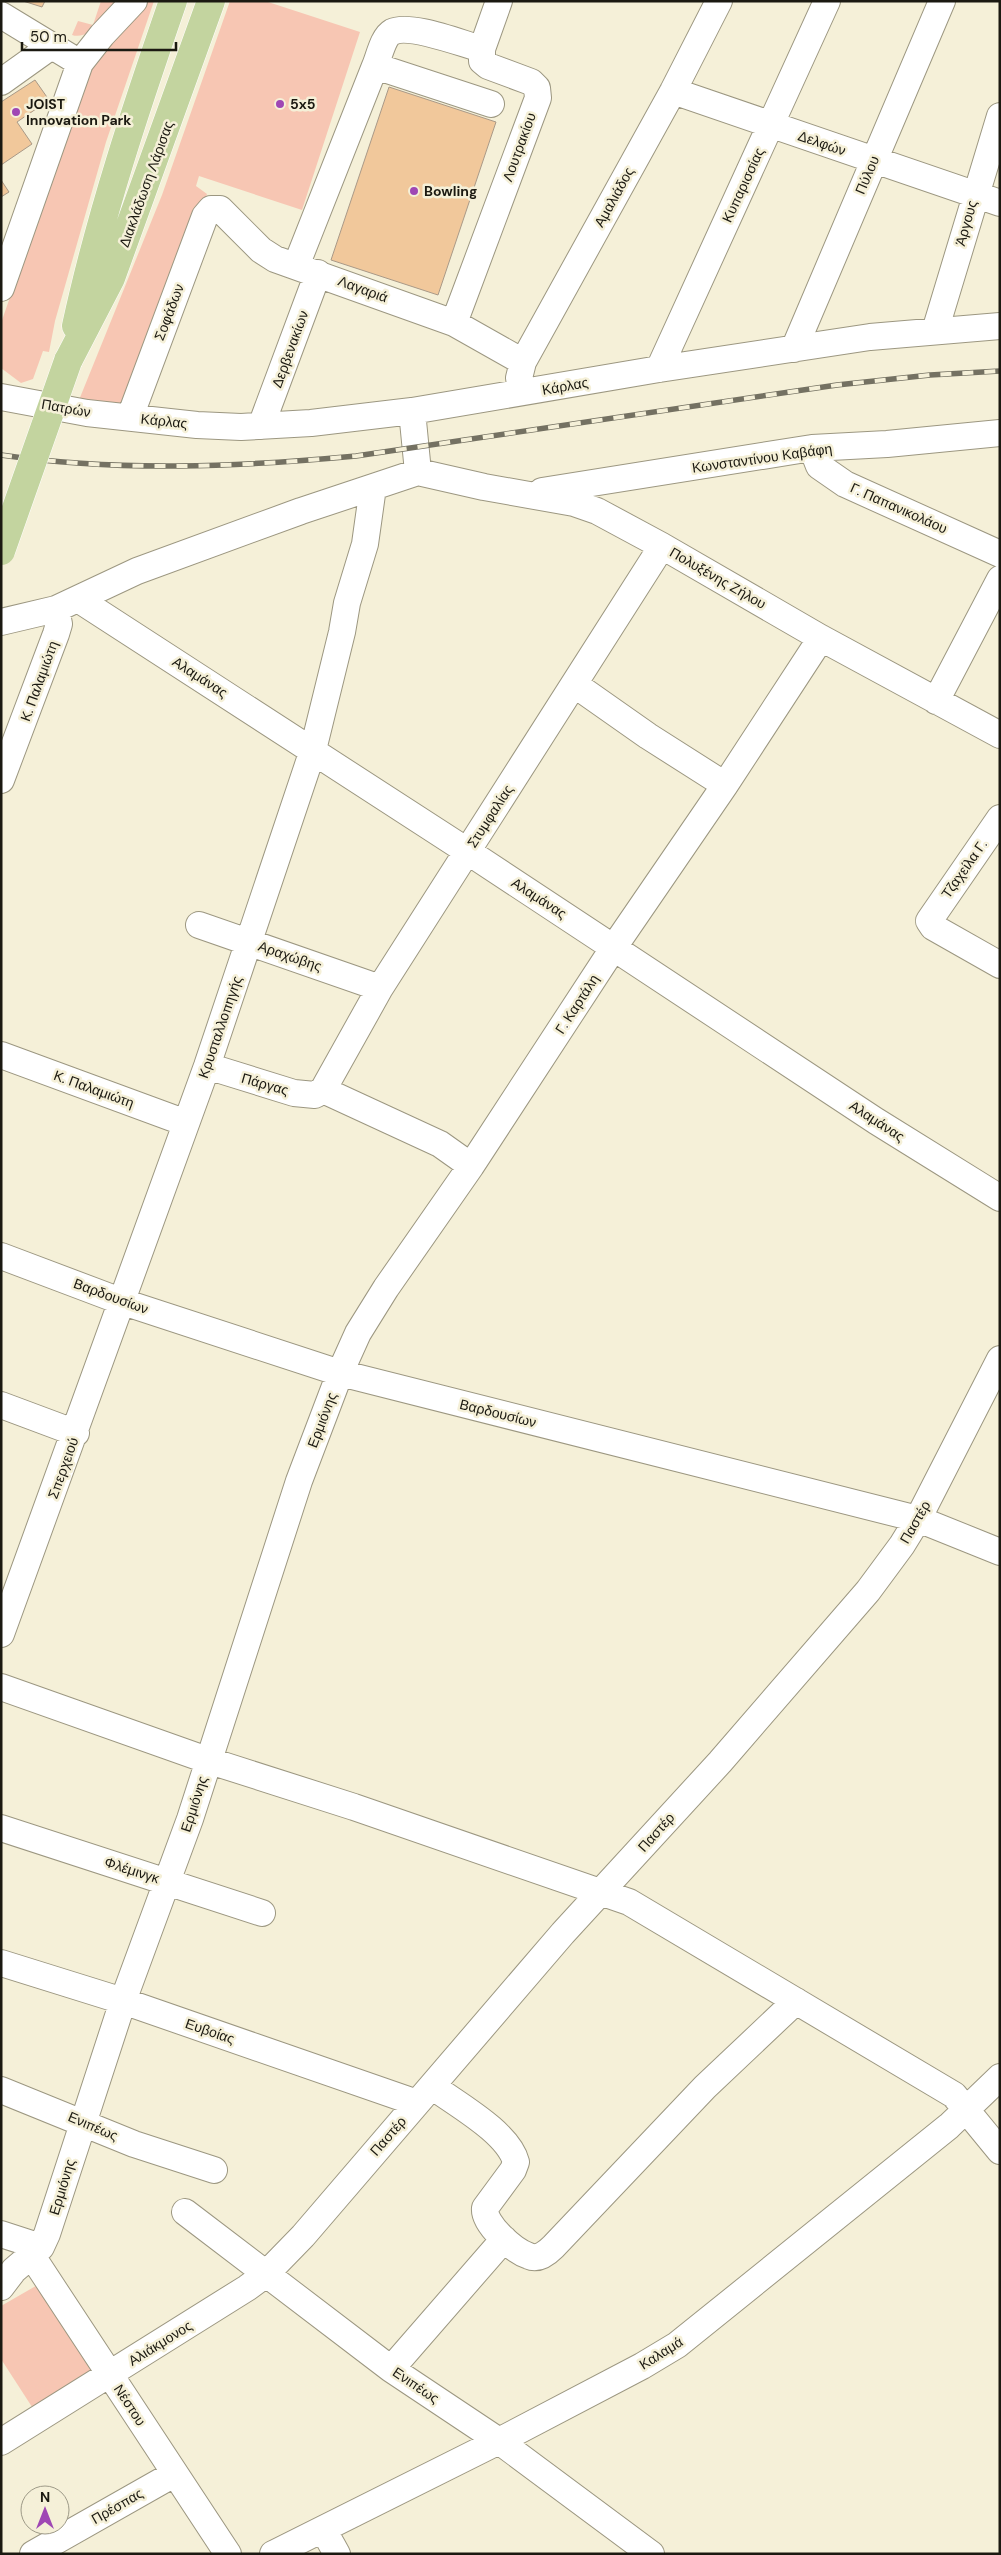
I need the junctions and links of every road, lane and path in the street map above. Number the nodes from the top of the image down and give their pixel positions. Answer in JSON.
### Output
{"nodes":[{"id":1,"x":134,"y":1,"type":"edge"},
{"id":2,"x":173,"y":1,"type":"edge"},
{"id":3,"x":211,"y":1,"type":"edge"},
{"id":4,"x":499,"y":1,"type":"edge"},
{"id":5,"x":719,"y":1,"type":"edge"},
{"id":6,"x":827,"y":1,"type":"edge"},
{"id":7,"x":942,"y":1,"type":"edge"},
{"id":8,"x":1,"y":16,"type":"edge"},
{"id":9,"x":50,"y":47,"type":"junction"},
{"id":10,"x":482,"y":49,"type":"junction"},
{"id":11,"x":80,"y":63,"type":"junction"},
{"id":12,"x":375,"y":66,"type":"junction"},
{"id":13,"x":1,"y":82,"type":"edge"},
{"id":14,"x":673,"y":91,"type":"junction"},
{"id":15,"x":491,"y":104,"type":"dead end"},
{"id":16,"x":1000,"y":116,"type":"edge"},
{"id":17,"x":771,"y":126,"type":"junction"},
{"id":18,"x":874,"y":161,"type":"junction"},
{"id":19,"x":974,"y":195,"type":"junction"},
{"id":20,"x":1000,"y":203,"type":"edge"},
{"id":21,"x":211,"y":208,"type":"joint"},
{"id":22,"x":307,"y":270,"type":"junction"},
{"id":23,"x":1,"y":288,"type":"edge"},
{"id":24,"x":454,"y":323,"type":"junction"},
{"id":25,"x":1000,"y":326,"type":"edge"},
{"id":26,"x":935,"y":331,"type":"junction"},
{"id":27,"x":794,"y":349,"type":"junction"},
{"id":28,"x":68,"y":361,"type":"junction"},
{"id":29,"x":523,"y":362,"type":"junction"},
{"id":30,"x":659,"y":370,"type":"junction"},
{"id":31,"x":515,"y":395,"type":"junction"},
{"id":32,"x":1,"y":397,"type":"edge"},
{"id":33,"x":412,"y":411,"type":"junction"},
{"id":34,"x":130,"y":417,"type":"junction"},
{"id":35,"x":261,"y":426,"type":"junction"},
{"id":36,"x":1000,"y":433,"type":"edge"},
{"id":37,"x":812,"y":448,"type":"junction"},
{"id":38,"x":418,"y":472,"type":"junction"},
{"id":39,"x":373,"y":488,"type":"junction"},
{"id":40,"x":525,"y":493,"type":"junction"},
{"id":41,"x":662,"y":546,"type":"junction"},
{"id":42,"x":1,"y":551,"type":"edge"},
{"id":43,"x":1000,"y":554,"type":"edge"},
{"id":44,"x":1000,"y":579,"type":"edge"},
{"id":45,"x":67,"y":604,"type":"junction"},
{"id":46,"x":1,"y":622,"type":"edge"},
{"id":47,"x":821,"y":638,"type":"junction"},
{"id":48,"x":574,"y":684,"type":"junction"},
{"id":49,"x":936,"y":702,"type":"junction"},
{"id":50,"x":1000,"y":735,"type":"edge"},
{"id":51,"x":313,"y":750,"type":"junction"},
{"id":52,"x":1,"y":780,"type":"edge"},
{"id":53,"x":725,"y":785,"type":"junction"},
{"id":54,"x":1000,"y":818,"type":"edge"},
{"id":55,"x":467,"y":851,"type":"junction"},
{"id":56,"x":199,"y":925,"type":"dead end"},
{"id":57,"x":249,"y":942,"type":"junction"},
{"id":58,"x":614,"y":947,"type":"junction"},
{"id":59,"x":1000,"y":965,"type":"edge"},
{"id":60,"x":380,"y":988,"type":"junction"},
{"id":61,"x":1,"y":1055,"type":"edge"},
{"id":62,"x":207,"y":1066,"type":"junction"},
{"id":63,"x":323,"y":1090,"type":"junction"},
{"id":64,"x":186,"y":1123,"type":"junction"},
{"id":65,"x":471,"y":1166,"type":"junction"},
{"id":66,"x":1000,"y":1198,"type":"edge"},
{"id":67,"x":1,"y":1256,"type":"edge"},
{"id":68,"x":123,"y":1302,"type":"junction"},
{"id":69,"x":1000,"y":1359,"type":"edge"},
{"id":70,"x":340,"y":1373,"type":"junction"},
{"id":71,"x":1,"y":1405,"type":"edge"},
{"id":72,"x":76,"y":1433,"type":"junction"},
{"id":73,"x":918,"y":1519,"type":"junction"},
{"id":74,"x":1000,"y":1552,"type":"edge"},
{"id":75,"x":1,"y":1634,"type":"edge"},
{"id":76,"x":1,"y":1687,"type":"edge"},
{"id":77,"x":207,"y":1760,"type":"junction"},
{"id":78,"x":1,"y":1828,"type":"edge"},
{"id":79,"x":166,"y":1881,"type":"junction"},
{"id":80,"x":600,"y":1893,"type":"junction"},
{"id":81,"x":262,"y":1913,"type":"dead end"},
{"id":82,"x":1,"y":1963,"type":"edge"},
{"id":83,"x":123,"y":2001,"type":"junction"},
{"id":84,"x":796,"y":2001,"type":"junction"},
{"id":85,"x":1000,"y":2077,"type":"edge"},
{"id":86,"x":1,"y":2090,"type":"edge"},
{"id":87,"x":425,"y":2095,"type":"junction"},
{"id":88,"x":967,"y":2108,"type":"junction"},
{"id":89,"x":83,"y":2122,"type":"junction"},
{"id":90,"x":1000,"y":2152,"type":"edge"},
{"id":91,"x":214,"y":2170,"type":"dead end"},
{"id":92,"x":184,"y":2212,"type":"dead end"},
{"id":93,"x":1,"y":2234,"type":"edge"},
{"id":94,"x":504,"y":2239,"type":"junction"},
{"id":95,"x":40,"y":2245,"type":"junction"},
{"id":96,"x":266,"y":2274,"type":"junction"},
{"id":97,"x":1,"y":2287,"type":"edge"},
{"id":98,"x":391,"y":2369,"type":"junction"},
{"id":99,"x":110,"y":2374,"type":"junction"},
{"id":100,"x":499,"y":2441,"type":"junction"},
{"id":101,"x":1,"y":2442,"type":"edge"},
{"id":102,"x":174,"y":2474,"type":"junction"},
{"id":103,"x":323,"y":2529,"type":"junction"},
{"id":104,"x":33,"y":2554,"type":"edge"},
{"id":105,"x":228,"y":2554,"type":"edge"},
{"id":106,"x":273,"y":2554,"type":"edge"},
{"id":107,"x":337,"y":2554,"type":"edge"},
{"id":108,"x":651,"y":2554,"type":"edge"}],
"edges":[{"from":1,"to":11,"type":"street"},
{"from":2,"to":28,"type":"main road","name":"Διακλάδωση Λάρισας"},
{"from":3,"to":28,"type":"main road","name":"Διακλάδωση Λάρισας"},
{"from":4,"to":10,"type":"street"},
{"from":5,"to":14,"type":"street","name":"Αμαλιάδος"},
{"from":6,"to":17,"type":"street","name":"Κυπαρισσίας"},
{"from":7,"to":18,"type":"street","name":"Πύλου"},
{"from":8,"to":9,"type":"street"},
{"from":9,"to":11,"type":"street"},
{"from":9,"to":13,"type":"street"},
{"from":10,"to":12,"type":"street","name":"Δερβενακίων"},
{"from":10,"to":24,"type":"street","name":"Λουτρακίου"},
{"from":11,"to":23,"type":"street"},
{"from":12,"to":15,"type":"street"},
{"from":12,"to":22,"type":"street","name":"Δερβενακίων"},
{"from":14,"to":17,"type":"street","name":"Δελφών"},
{"from":14,"to":29,"type":"street","name":"Αμαλιάδος"},
{"from":16,"to":19,"type":"street","name":"Άργους"},
{"from":17,"to":18,"type":"street","name":"Δελφών"},
{"from":17,"to":30,"type":"street","name":"Κυπαρισσίας"},
{"from":18,"to":19,"type":"street","name":"Δελφών"},
{"from":18,"to":27,"type":"street","name":"Πύλου"},
{"from":19,"to":20,"type":"street","name":"Δελφών"},
{"from":19,"to":26,"type":"street","name":"Άργους"},
{"from":21,"to":22,"type":"street","name":"Λαγαριά"},
{"from":21,"to":34,"type":"street","name":"Σοφάδων"},
{"from":22,"to":24,"type":"street","name":"Λαγαριά"},
{"from":22,"to":35,"type":"street","name":"Δερβενακίων"},
{"from":24,"to":29,"type":"street","name":"Λαγαριά"},
{"from":25,"to":26,"type":"street","name":"Κάρλας"},
{"from":26,"to":27,"type":"street","name":"Κάρλας"},
{"from":27,"to":30,"type":"street","name":"Κάρλας"},
{"from":28,"to":42,"type":"main road","name":"Διακλάδωση Λάρισας","bridge":true},
{"from":29,"to":31,"type":"street","name":"Αμαλιάδος"},
{"from":30,"to":31,"type":"street","name":"Κάρλας"},
{"from":31,"to":33,"type":"street","name":"Κάρλας"},
{"from":32,"to":34,"type":"street","name":"Πατρών"},
{"from":33,"to":35,"type":"street","name":"Κάρλας"},
{"from":33,"to":38,"type":"street"},
{"from":34,"to":35,"type":"street","name":"Κάρλας"},
{"from":36,"to":37,"type":"street","name":"Κωνσταντίνου Καβάφη"},
{"from":37,"to":40,"type":"street","name":"Κωνσταντίνου Καβάφη"},
{"from":37,"to":43,"type":"street","name":"Γ. Παπανικολάου"},
{"from":38,"to":39,"type":"street"},
{"from":38,"to":40,"type":"street","name":"Πολυξένης Ζήλου"},
{"from":39,"to":45,"type":"street"},
{"from":39,"to":51,"type":"street","name":"Κρυσταλλοπηγής"},
{"from":40,"to":41,"type":"street","name":"Πολυξένης Ζήλου"},
{"from":41,"to":47,"type":"street","name":"Πολυξένης Ζήλου"},
{"from":41,"to":48,"type":"street","name":"Στυμφαλίας"},
{"from":44,"to":49,"type":"street"},
{"from":45,"to":46,"type":"street"},
{"from":45,"to":51,"type":"street","name":"Αλαμάνας"},
{"from":45,"to":52,"type":"street","name":"Κ. Παλαμιώτη"},
{"from":47,"to":49,"type":"street","name":"Πολυξένης Ζήλου"},
{"from":47,"to":53,"type":"street","name":"Γ. Καρτάλη"},
{"from":48,"to":53,"type":"street"},
{"from":48,"to":55,"type":"street","name":"Στυμφαλίας"},
{"from":49,"to":50,"type":"street","name":"Πολυξένης Ζήλου"},
{"from":51,"to":55,"type":"street","name":"Αλαμάνας"},
{"from":51,"to":57,"type":"street","name":"Κρυσταλλοπηγής"},
{"from":53,"to":58,"type":"street","name":"Γ. Καρτάλη"},
{"from":54,"to":59,"type":"street","name":"Τζαχείλα Γ."},
{"from":55,"to":58,"type":"street","name":"Αλαμάνας"},
{"from":55,"to":60,"type":"street","name":"Στυμφαλίας"},
{"from":56,"to":57,"type":"street","name":"Αραχώβης"},
{"from":57,"to":60,"type":"street","name":"Αραχώβης"},
{"from":57,"to":62,"type":"street","name":"Κρυσταλλοπηγής"},
{"from":58,"to":65,"type":"street","name":"Γ. Καρτάλη"},
{"from":58,"to":66,"type":"street","name":"Αλαμάνας"},
{"from":60,"to":63,"type":"street","name":"Στυμφαλίας"},
{"from":61,"to":64,"type":"street","name":"Κ. Παλαμιώτη"},
{"from":62,"to":63,"type":"street","name":"Πάργας"},
{"from":62,"to":64,"type":"street","name":"Κρυσταλλοπηγής"},
{"from":63,"to":65,"type":"street"},
{"from":64,"to":68,"type":"street","name":"Κρυσταλλοπηγής"},
{"from":65,"to":70,"type":"street","name":"Γ. Καρτάλη"},
{"from":67,"to":68,"type":"street","name":"Βαρδουσίων"},
{"from":68,"to":70,"type":"street","name":"Βαρδουσίων"},
{"from":68,"to":72,"type":"street","name":"Σπερχειού"},
{"from":69,"to":73,"type":"street","name":"Παστέρ"},
{"from":70,"to":73,"type":"street","name":"Βαρδουσίων"},
{"from":70,"to":77,"type":"street","name":"Ερμιόνης"},
{"from":71,"to":72,"type":"street"},
{"from":72,"to":75,"type":"street","name":"Σπερχειού"},
{"from":73,"to":74,"type":"street","name":"Βαρδουσίων"},
{"from":73,"to":80,"type":"street","name":"Παστέρ"},
{"from":76,"to":77,"type":"street"},
{"from":77,"to":79,"type":"street","name":"Ερμιόνης"},
{"from":77,"to":80,"type":"street"},
{"from":78,"to":79,"type":"street","name":"Φλέμινγκ"},
{"from":79,"to":81,"type":"street","name":"Φλέμινγκ"},
{"from":79,"to":83,"type":"street","name":"Ερμιόνης"},
{"from":80,"to":84,"type":"street"},
{"from":80,"to":87,"type":"street","name":"Παστέρ"},
{"from":82,"to":83,"type":"street","name":"Ευβοίας"},
{"from":83,"to":87,"type":"street","name":"Ευβοίας"},
{"from":83,"to":89,"type":"street","name":"Ερμιόνης"},
{"from":84,"to":88,"type":"street"},
{"from":84,"to":94,"type":"street","name":"Ευβοίας"},
{"from":85,"to":88,"type":"street","name":"Καλαμά"},
{"from":86,"to":89,"type":"street","name":"Ενιπέως"},
{"from":87,"to":94,"type":"street","name":"Ευβοίας"},
{"from":87,"to":96,"type":"street","name":"Παστέρ"},
{"from":88,"to":90,"type":"street"},
{"from":88,"to":100,"type":"street","name":"Καλαμά"},
{"from":89,"to":91,"type":"street","name":"Ενιπέως"},
{"from":89,"to":95,"type":"street","name":"Ερμιόνης"},
{"from":92,"to":96,"type":"street","name":"Ενιπέως"},
{"from":93,"to":95,"type":"street"},
{"from":94,"to":98,"type":"street"},
{"from":95,"to":97,"type":"street"},
{"from":95,"to":99,"type":"street","name":"Νέστου"},
{"from":96,"to":98,"type":"street","name":"Ενιπέως"},
{"from":96,"to":99,"type":"street","name":"Αλιάκμονος"},
{"from":98,"to":100,"type":"street","name":"Ενιπέως"},
{"from":99,"to":101,"type":"street","name":"Αλιάκμονος"},
{"from":99,"to":102,"type":"street","name":"Νέστου"},
{"from":100,"to":103,"type":"street","name":"Καλαμά"},
{"from":100,"to":108,"type":"street","name":"Ενιπέως"},
{"from":102,"to":104,"type":"street","name":"Πρέσπας"},
{"from":102,"to":105,"type":"street","name":"Νέστου"},
{"from":103,"to":106,"type":"street","name":"Καλαμά"},
{"from":103,"to":107,"type":"street"}]}
